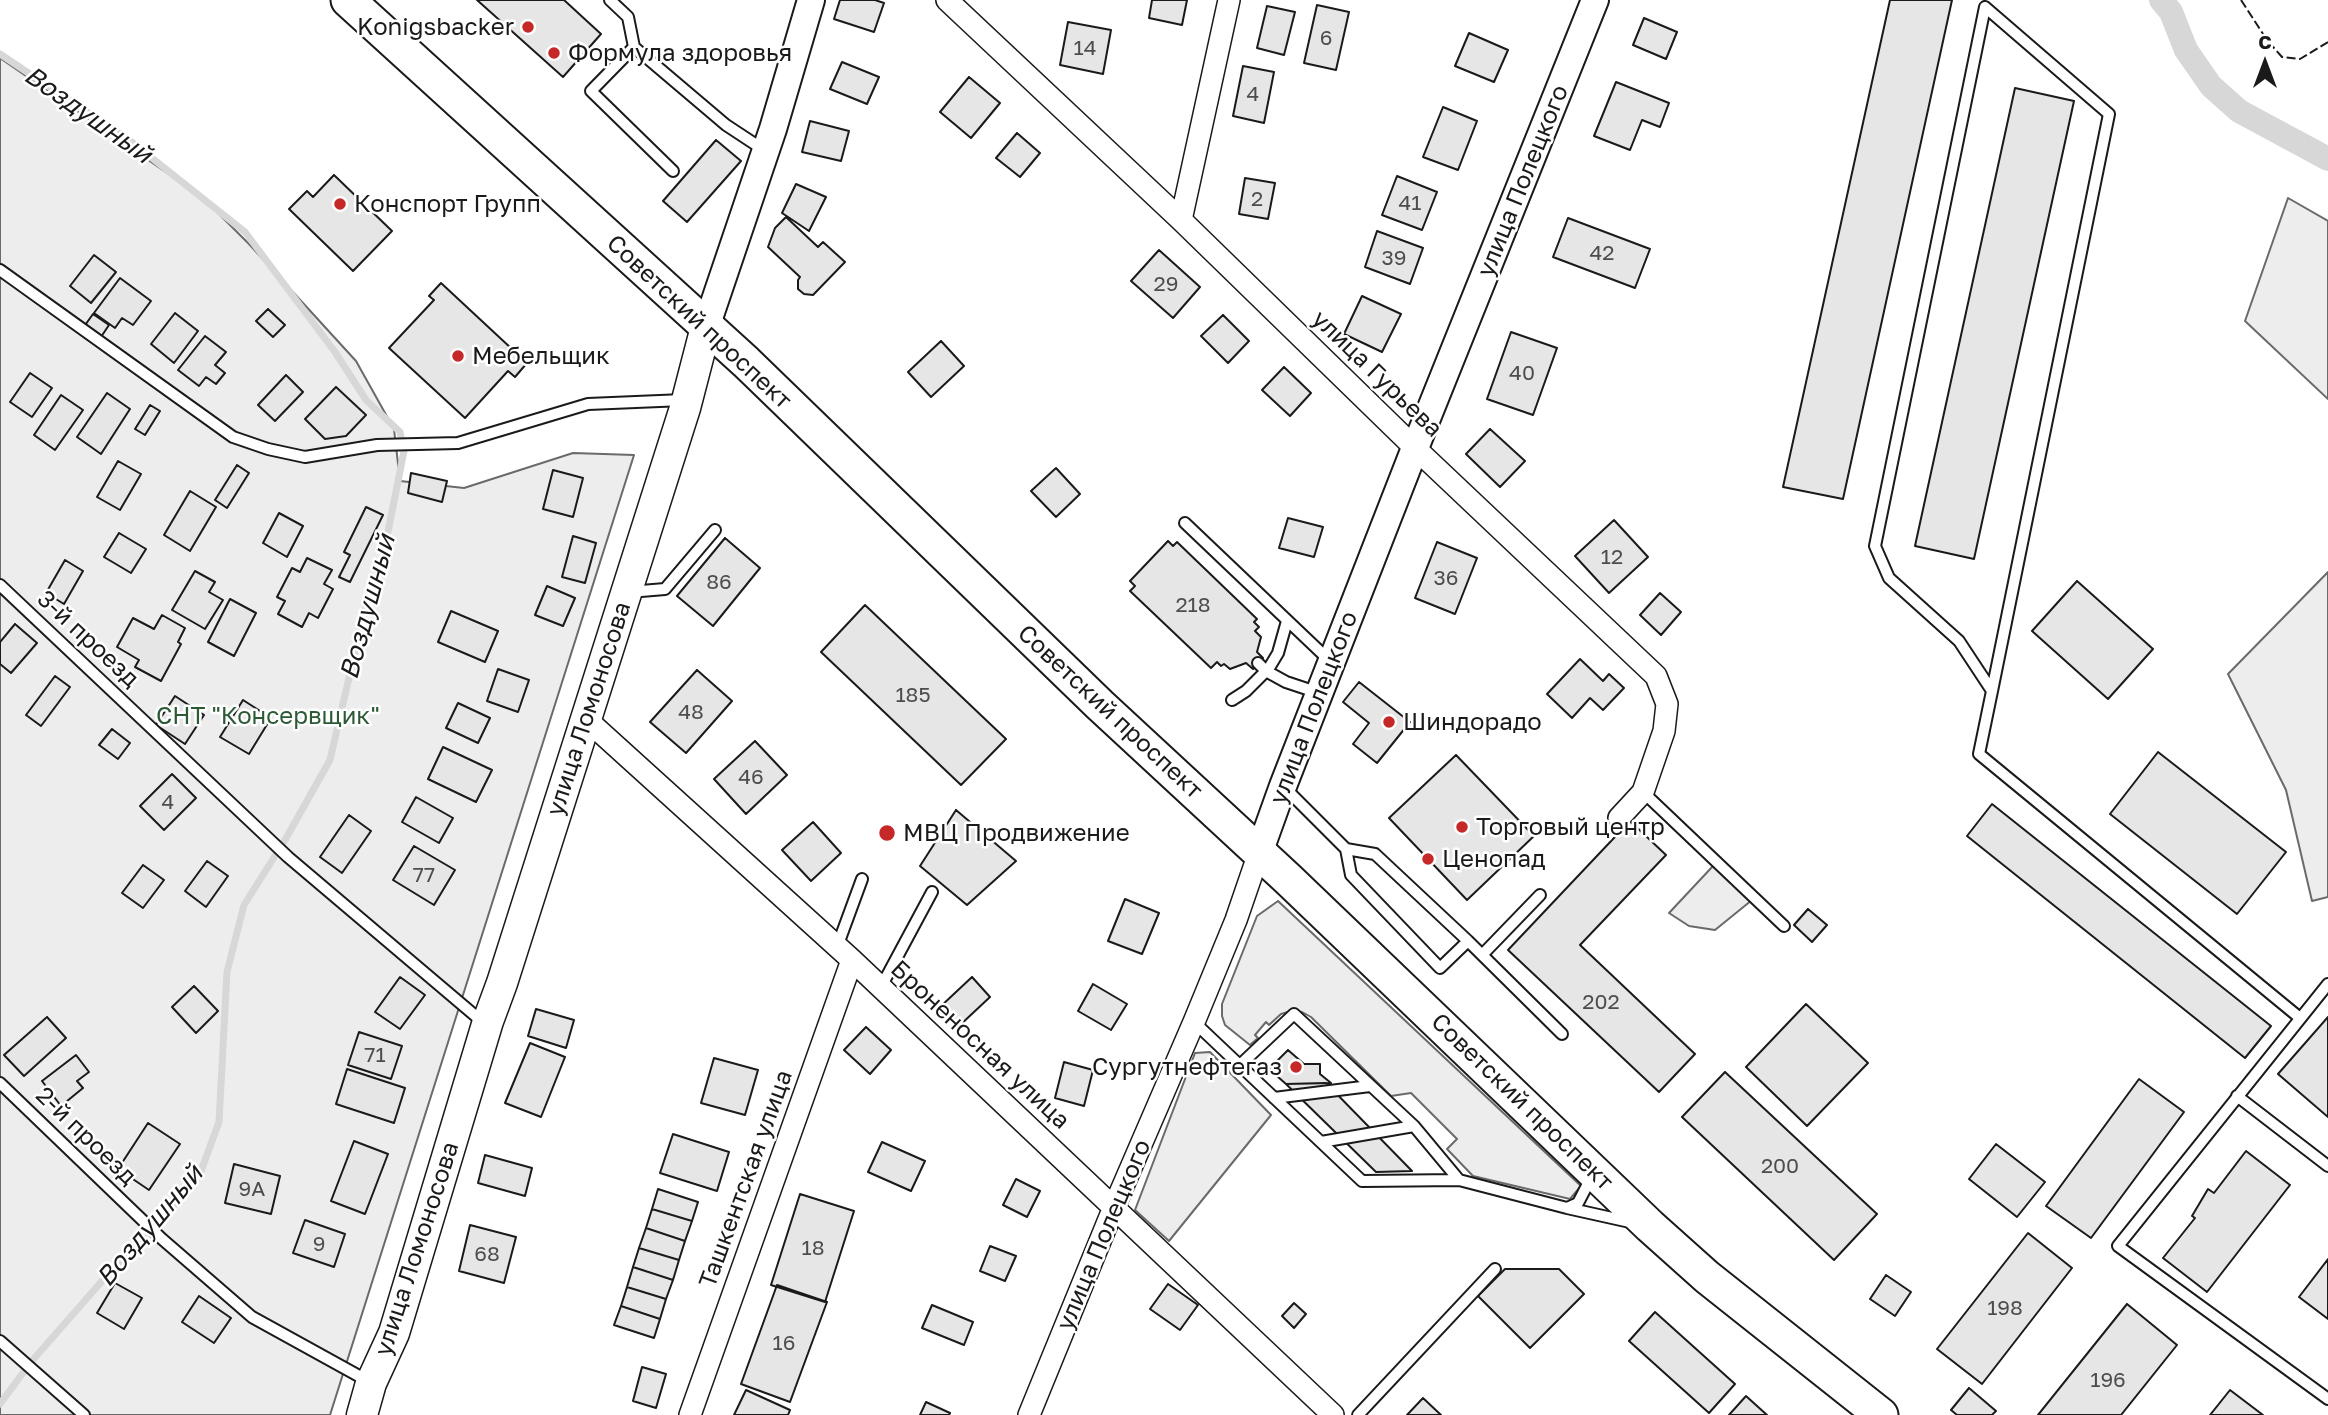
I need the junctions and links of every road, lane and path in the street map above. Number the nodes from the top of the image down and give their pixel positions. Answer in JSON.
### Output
{"nodes":[{"id":1,"x":348,"y":0,"type":"edge"},
{"id":2,"x":610,"y":0,"type":"edge"},
{"id":3,"x":811,"y":0,"type":"edge"},
{"id":4,"x":947,"y":0,"type":"edge"},
{"id":5,"x":1229,"y":0,"type":"edge"},
{"id":6,"x":1595,"y":0,"type":"edge"},
{"id":7,"x":634,"y":47,"type":"junction"},
{"id":8,"x":766,"y":151,"type":"junction"},
{"id":9,"x":673,"y":171,"type":"dead end"},
{"id":10,"x":1181,"y":220,"type":"junction"},
{"id":11,"x":0,"y":270,"type":"edge"},
{"id":12,"x":706,"y":327,"type":"junction"},
{"id":13,"x":687,"y":400,"type":"junction"},
{"id":14,"x":1415,"y":448,"type":"junction"},
{"id":15,"x":1185,"y":523,"type":"dead end"},
{"id":16,"x":715,"y":530,"type":"dead end"},
{"id":17,"x":0,"y":585,"type":"edge"},
{"id":18,"x":626,"y":592,"type":"junction"},
{"id":19,"x":1287,"y":621,"type":"junction"},
{"id":20,"x":1331,"y":663,"type":"junction"},
{"id":21,"x":1262,"y":667,"type":"junction"},
{"id":22,"x":1992,"y":691,"type":"junction"},
{"id":23,"x":1319,"y":693,"type":"junction"},
{"id":24,"x":1232,"y":700,"type":"dead end"},
{"id":25,"x":586,"y":719,"type":"junction"},
{"id":26,"x":1283,"y":786,"type":"junction"},
{"id":27,"x":1643,"y":792,"type":"junction"},
{"id":28,"x":1619,"y":818,"type":"dead end"},
{"id":29,"x":1346,"y":849,"type":"junction"},
{"id":30,"x":1259,"y":853,"type":"junction"},
{"id":31,"x":862,"y":879,"type":"dead end"},
{"id":32,"x":932,"y":892,"type":"dead end"},
{"id":33,"x":1541,"y":895,"type":"dead end"},
{"id":34,"x":1784,"y":926,"type":"dead end"},
{"id":35,"x":1468,"y":941,"type":"junction"},
{"id":36,"x":845,"y":954,"type":"junction"},
{"id":37,"x":1482,"y":956,"type":"junction"},
{"id":38,"x":2328,"y":984,"type":"edge"},
{"id":39,"x":880,"y":987,"type":"junction"},
{"id":40,"x":2300,"y":1018,"type":"junction"},
{"id":41,"x":1194,"y":1022,"type":"junction"},
{"id":42,"x":487,"y":1026,"type":"junction"},
{"id":43,"x":1562,"y":1034,"type":"dead end"},
{"id":44,"x":1240,"y":1065,"type":"junction"},
{"id":45,"x":0,"y":1083,"type":"edge"},
{"id":46,"x":1370,"y":1086,"type":"junction"},
{"id":47,"x":2237,"y":1096,"type":"junction"},
{"id":48,"x":1274,"y":1098,"type":"junction"},
{"id":49,"x":1414,"y":1126,"type":"junction"},
{"id":50,"x":1321,"y":1142,"type":"junction"},
{"id":51,"x":2328,"y":1166,"type":"edge"},
{"id":52,"x":1594,"y":1171,"type":"junction"},
{"id":53,"x":1459,"y":1180,"type":"junction"},
{"id":54,"x":1114,"y":1207,"type":"junction"},
{"id":55,"x":1567,"y":1208,"type":"junction"},
{"id":56,"x":1650,"y":1226,"type":"junction"},
{"id":57,"x":1495,"y":1269,"type":"dead end"},
{"id":58,"x":0,"y":1341,"type":"edge"},
{"id":59,"x":371,"y":1383,"type":"junction"},
{"id":60,"x":2328,"y":1399,"type":"edge"},
{"id":61,"x":84,"y":1415,"type":"edge"},
{"id":62,"x":362,"y":1415,"type":"edge"},
{"id":63,"x":690,"y":1415,"type":"edge"},
{"id":64,"x":1029,"y":1415,"type":"edge"},
{"id":65,"x":1333,"y":1415,"type":"edge"},
{"id":66,"x":1358,"y":1415,"type":"edge"},
{"id":67,"x":1881,"y":1415,"type":"edge"}],
"edges":[{"from":1,"to":12,"type":"main road","name":"Советский проспект"},
{"from":2,"to":7,"type":"lane"},
{"from":3,"to":8,"type":"street","name":"улица Ломоносова"},
{"from":4,"to":10,"type":"street","name":"улица Гурьева"},
{"from":5,"to":10,"type":"street"},
{"from":6,"to":14,"type":"street","name":"улица Полецкого"},
{"from":7,"to":8,"type":"lane"},
{"from":7,"to":9,"type":"lane"},
{"from":8,"to":12,"type":"street","name":"улица Ломоносова"},
{"from":10,"to":14,"type":"street","name":"улица Гурьева"},
{"from":11,"to":13,"type":"lane"},
{"from":12,"to":13,"type":"main road","name":"улица Ломоносова"},
{"from":12,"to":30,"type":"main road","name":"Советский проспект"},
{"from":13,"to":18,"type":"main road","name":"улица Ломоносова"},
{"from":14,"to":20,"type":"street","name":"улица Полецкого"},
{"from":14,"to":27,"type":"street","name":"улица Гурьева"},
{"from":15,"to":19,"type":"lane"},
{"from":16,"to":18,"type":"lane"},
{"from":17,"to":42,"type":"lane","name":"3-й проезд"},
{"from":18,"to":25,"type":"main road","name":"улица Ломоносова"},
{"from":19,"to":20,"type":"lane"},
{"from":19,"to":21,"type":"lane"},
{"from":20,"to":23,"type":"street","name":"улица Полецкого"},
{"from":21,"to":23,"type":"lane"},
{"from":21,"to":24,"type":"lane"},
{"from":22,"to":22,"type":"lane"},
{"from":22,"to":40,"type":"lane"},
{"from":23,"to":26,"type":"street","name":"улица Полецкого"},
{"from":25,"to":36,"type":"street","name":"Броненосная улица"},
{"from":25,"to":42,"type":"main road","name":"улица Ломоносова"},
{"from":26,"to":29,"type":"lane"},
{"from":26,"to":30,"type":"street","name":"улица Полецкого"},
{"from":27,"to":28,"type":"street","name":"улица Гурьева"},
{"from":27,"to":34,"type":"lane"},
{"from":29,"to":35,"type":"lane"},
{"from":29,"to":35,"type":"lane"},
{"from":30,"to":41,"type":"street","name":"улица Полецкого"},
{"from":30,"to":52,"type":"main road","name":"Советский проспект"},
{"from":31,"to":36,"type":"lane"},
{"from":32,"to":39,"type":"lane"},
{"from":33,"to":37,"type":"lane"},
{"from":35,"to":37,"type":"lane"},
{"from":36,"to":39,"type":"street","name":"Броненосная улица"},
{"from":36,"to":63,"type":"street","name":"Ташкентская улица"},
{"from":37,"to":43,"type":"lane"},
{"from":38,"to":40,"type":"lane"},
{"from":39,"to":54,"type":"street","name":"Броненосная улица"},
{"from":40,"to":47,"type":"lane"},
{"from":41,"to":44,"type":"lane"},
{"from":41,"to":54,"type":"street","name":"улица Полецкого"},
{"from":42,"to":59,"type":"main road","name":"улица Ломоносова"},
{"from":44,"to":46,"type":"lane"},
{"from":44,"to":48,"type":"lane"},
{"from":45,"to":59,"type":"lane","name":"2-й проезд"},
{"from":46,"to":48,"type":"lane"},
{"from":46,"to":49,"type":"lane"},
{"from":47,"to":51,"type":"lane"},
{"from":47,"to":60,"type":"lane"},
{"from":48,"to":50,"type":"lane"},
{"from":49,"to":50,"type":"lane"},
{"from":49,"to":53,"type":"lane"},
{"from":50,"to":53,"type":"lane"},
{"from":52,"to":55,"type":"lane"},
{"from":52,"to":56,"type":"main road","name":"Советский проспект"},
{"from":53,"to":55,"type":"lane"},
{"from":54,"to":64,"type":"street","name":"улица Полецкого"},
{"from":54,"to":65,"type":"street","name":"Броненосная улица"},
{"from":55,"to":56,"type":"lane"},
{"from":56,"to":67,"type":"main road","name":"Советский проспект"},
{"from":57,"to":66,"type":"lane"},
{"from":58,"to":61,"type":"lane"},
{"from":59,"to":62,"type":"main road","name":"улица Ломоносова"}]}
